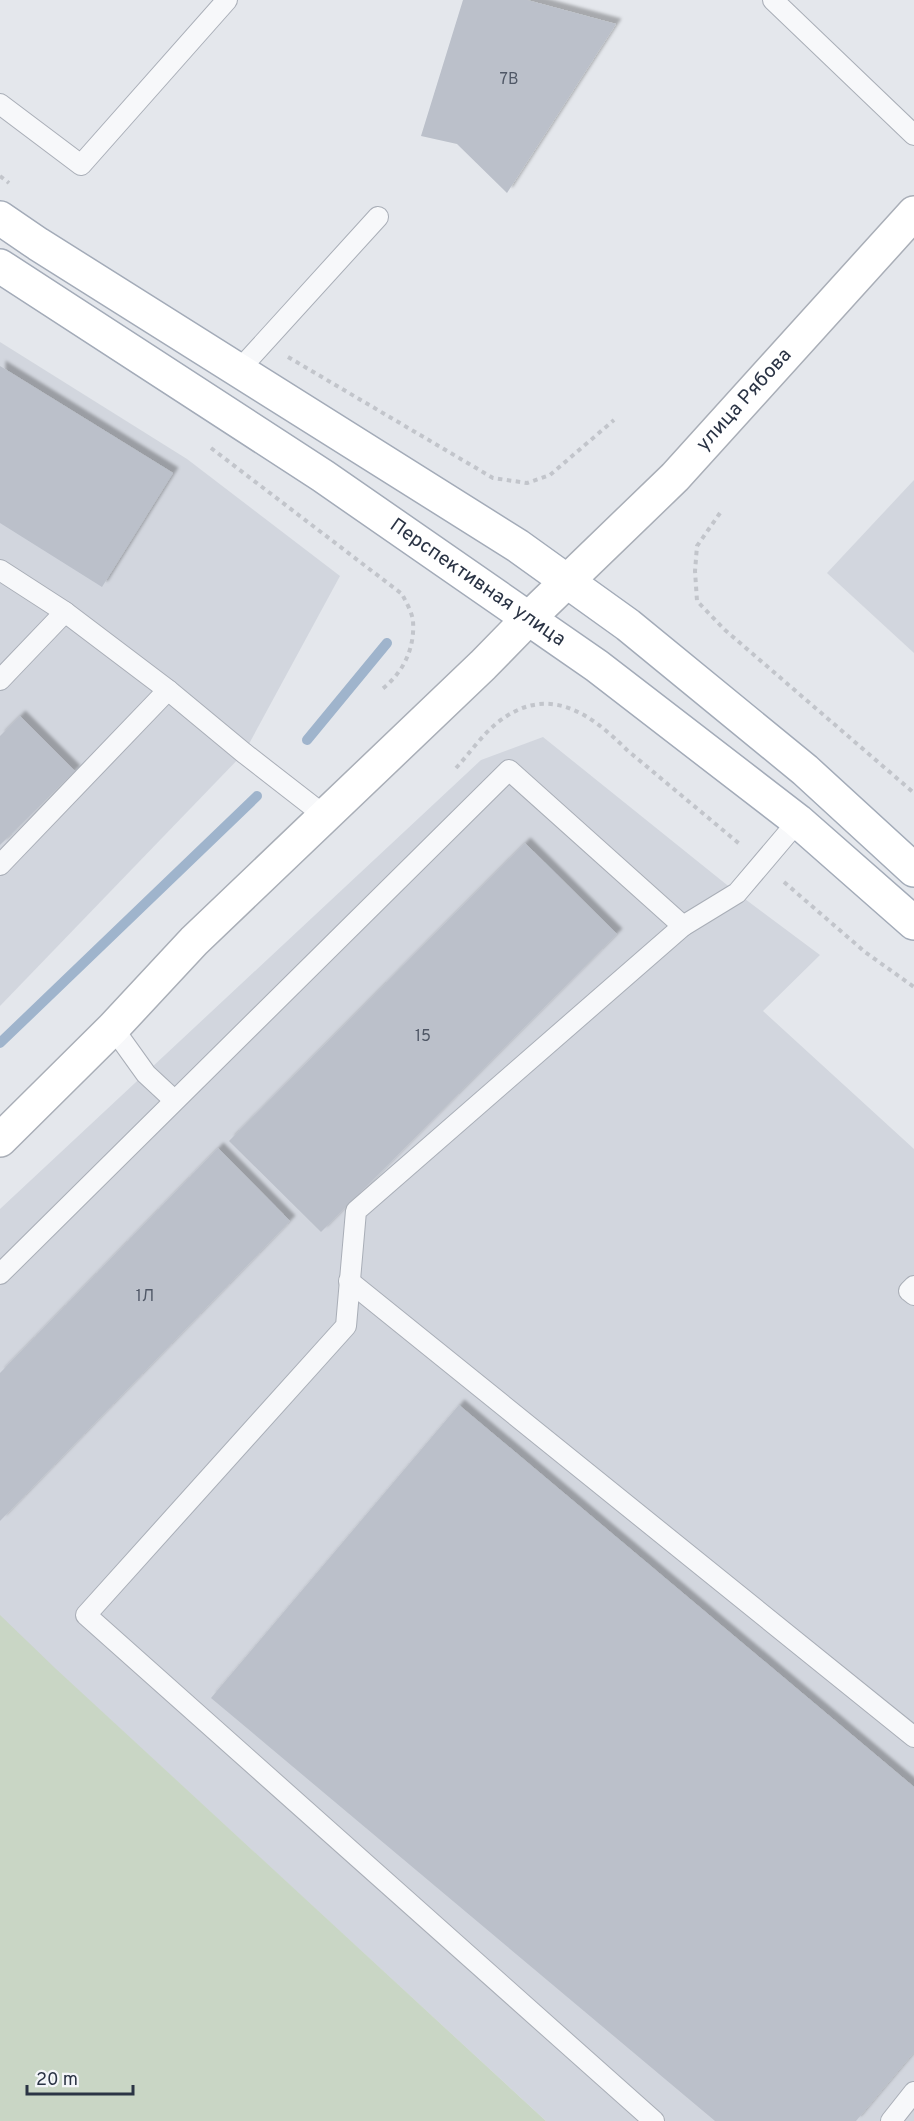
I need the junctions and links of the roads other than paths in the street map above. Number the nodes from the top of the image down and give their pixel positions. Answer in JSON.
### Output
{"nodes":[{"id":1,"x":227,"y":0,"type":"edge"},
{"id":2,"x":773,"y":0,"type":"edge"},
{"id":3,"x":0,"y":104,"type":"edge"},
{"id":4,"x":914,"y":135,"type":"edge"},
{"id":5,"x":914,"y":213,"type":"edge"},
{"id":6,"x":378,"y":217,"type":"dead end"},
{"id":7,"x":0,"y":218,"type":"edge"},
{"id":8,"x":8,"y":272,"type":"edge"},
{"id":9,"x":239,"y":370,"type":"junction"},
{"id":10,"x":0,"y":570,"type":"edge"},
{"id":11,"x":567,"y":581,"type":"junction"},
{"id":12,"x":65,"y":612,"type":"junction"},
{"id":13,"x":528,"y":619,"type":"junction"},
{"id":14,"x":0,"y":680,"type":"edge"},
{"id":15,"x":168,"y":690,"type":"junction"},
{"id":16,"x":325,"y":816,"type":"junction"},
{"id":17,"x":798,"y":820,"type":"junction"},
{"id":18,"x":0,"y":865,"type":"edge"},
{"id":19,"x":914,"y":870,"type":"edge"},
{"id":20,"x":914,"y":923,"type":"edge"},
{"id":21,"x":683,"y":926,"type":"junction"},
{"id":22,"x":113,"y":1028,"type":"junction"},
{"id":23,"x":174,"y":1100,"type":"junction"},
{"id":24,"x":0,"y":1140,"type":"edge"},
{"id":25,"x":0,"y":1274,"type":"edge"},
{"id":26,"x":350,"y":1281,"type":"junction"},
{"id":27,"x":914,"y":1286,"type":"edge"},
{"id":28,"x":914,"y":1295,"type":"edge"},
{"id":29,"x":914,"y":1737,"type":"edge"},
{"id":30,"x":914,"y":2092,"type":"edge"},
{"id":31,"x":654,"y":2121,"type":"edge"},
{"id":32,"x":891,"y":2121,"type":"edge"}],
"edges":[{"from":1,"to":3,"type":"lane"},
{"from":2,"to":4,"type":"lane"},
{"from":5,"to":11,"type":"main road","name":"улица Рябова"},
{"from":6,"to":9,"type":"lane"},
{"from":7,"to":9,"type":"main road"},
{"from":8,"to":13,"type":"main road","name":"Перспективная улица"},
{"from":9,"to":11,"type":"main road"},
{"from":10,"to":12,"type":"lane"},
{"from":11,"to":13,"type":"main road","name":"улица Рябова"},
{"from":11,"to":19,"type":"main road"},
{"from":12,"to":14,"type":"lane"},
{"from":12,"to":15,"type":"lane"},
{"from":13,"to":16,"type":"main road","name":"улица Рябова"},
{"from":13,"to":17,"type":"main road","name":"Перспективная улица"},
{"from":15,"to":16,"type":"lane"},
{"from":15,"to":18,"type":"lane"},
{"from":16,"to":22,"type":"main road","name":"улица Рябова"},
{"from":17,"to":20,"type":"main road","name":"Перспективная улица"},
{"from":17,"to":21,"type":"lane"},
{"from":21,"to":23,"type":"lane"},
{"from":21,"to":26,"type":"lane"},
{"from":22,"to":23,"type":"lane"},
{"from":22,"to":24,"type":"main road","name":"улица Рябова"},
{"from":23,"to":25,"type":"lane"},
{"from":26,"to":29,"type":"lane"},
{"from":26,"to":31,"type":"lane"},
{"from":27,"to":28,"type":"lane"},
{"from":30,"to":32,"type":"lane"}]}
